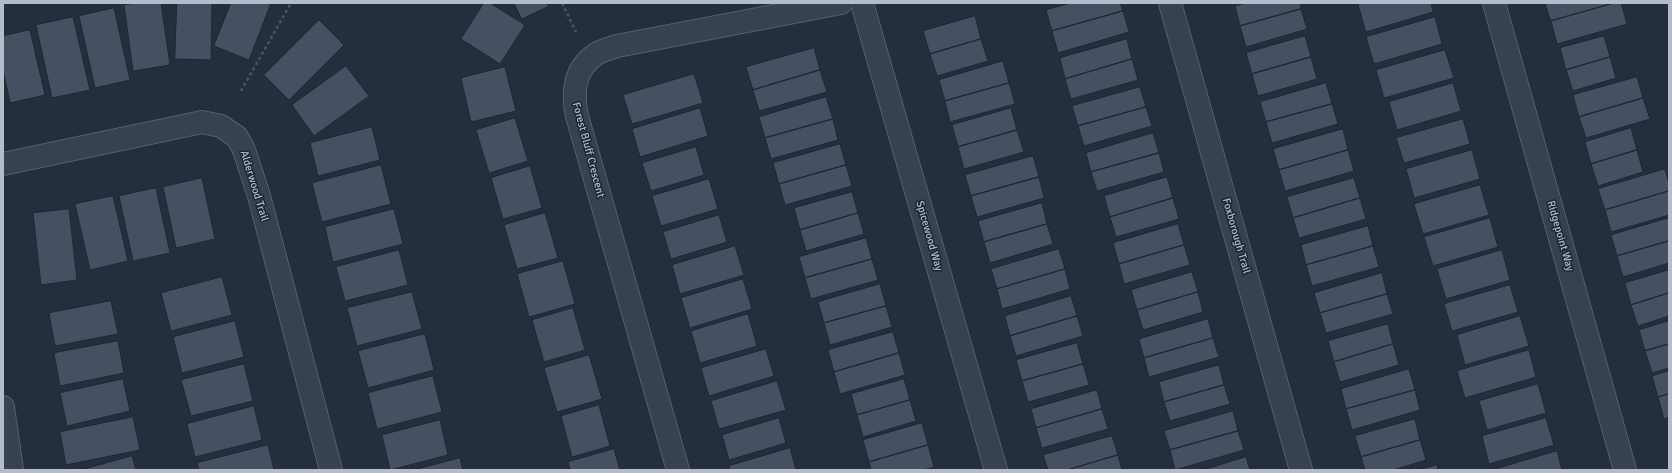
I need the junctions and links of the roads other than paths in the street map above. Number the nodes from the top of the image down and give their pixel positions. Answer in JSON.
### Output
{"nodes":[{"id":1,"x":841,"y":3,"type":"edge"},
{"id":2,"x":862,"y":3,"type":"edge"},
{"id":3,"x":1170,"y":3,"type":"edge"},
{"id":4,"x":1494,"y":3,"type":"edge"},
{"id":5,"x":3,"y":164,"type":"edge"},
{"id":6,"x":3,"y":408,"type":"edge"},
{"id":7,"x":12,"y":470,"type":"edge"},
{"id":8,"x":331,"y":470,"type":"edge"},
{"id":9,"x":678,"y":470,"type":"edge"},
{"id":10,"x":996,"y":470,"type":"edge"},
{"id":11,"x":1301,"y":470,"type":"edge"},
{"id":12,"x":1625,"y":470,"type":"edge"}],
"edges":[{"from":1,"to":9,"type":"street","name":"Forest Bluff Crescent"},
{"from":2,"to":10,"type":"street","name":"Spicewood Way"},
{"from":3,"to":11,"type":"street","name":"Foxborough Trail"},
{"from":4,"to":12,"type":"street","name":"Ridgepoint Way"},
{"from":5,"to":8,"type":"street","name":"Alderwood Trail"},
{"from":6,"to":7,"type":"street"}]}
